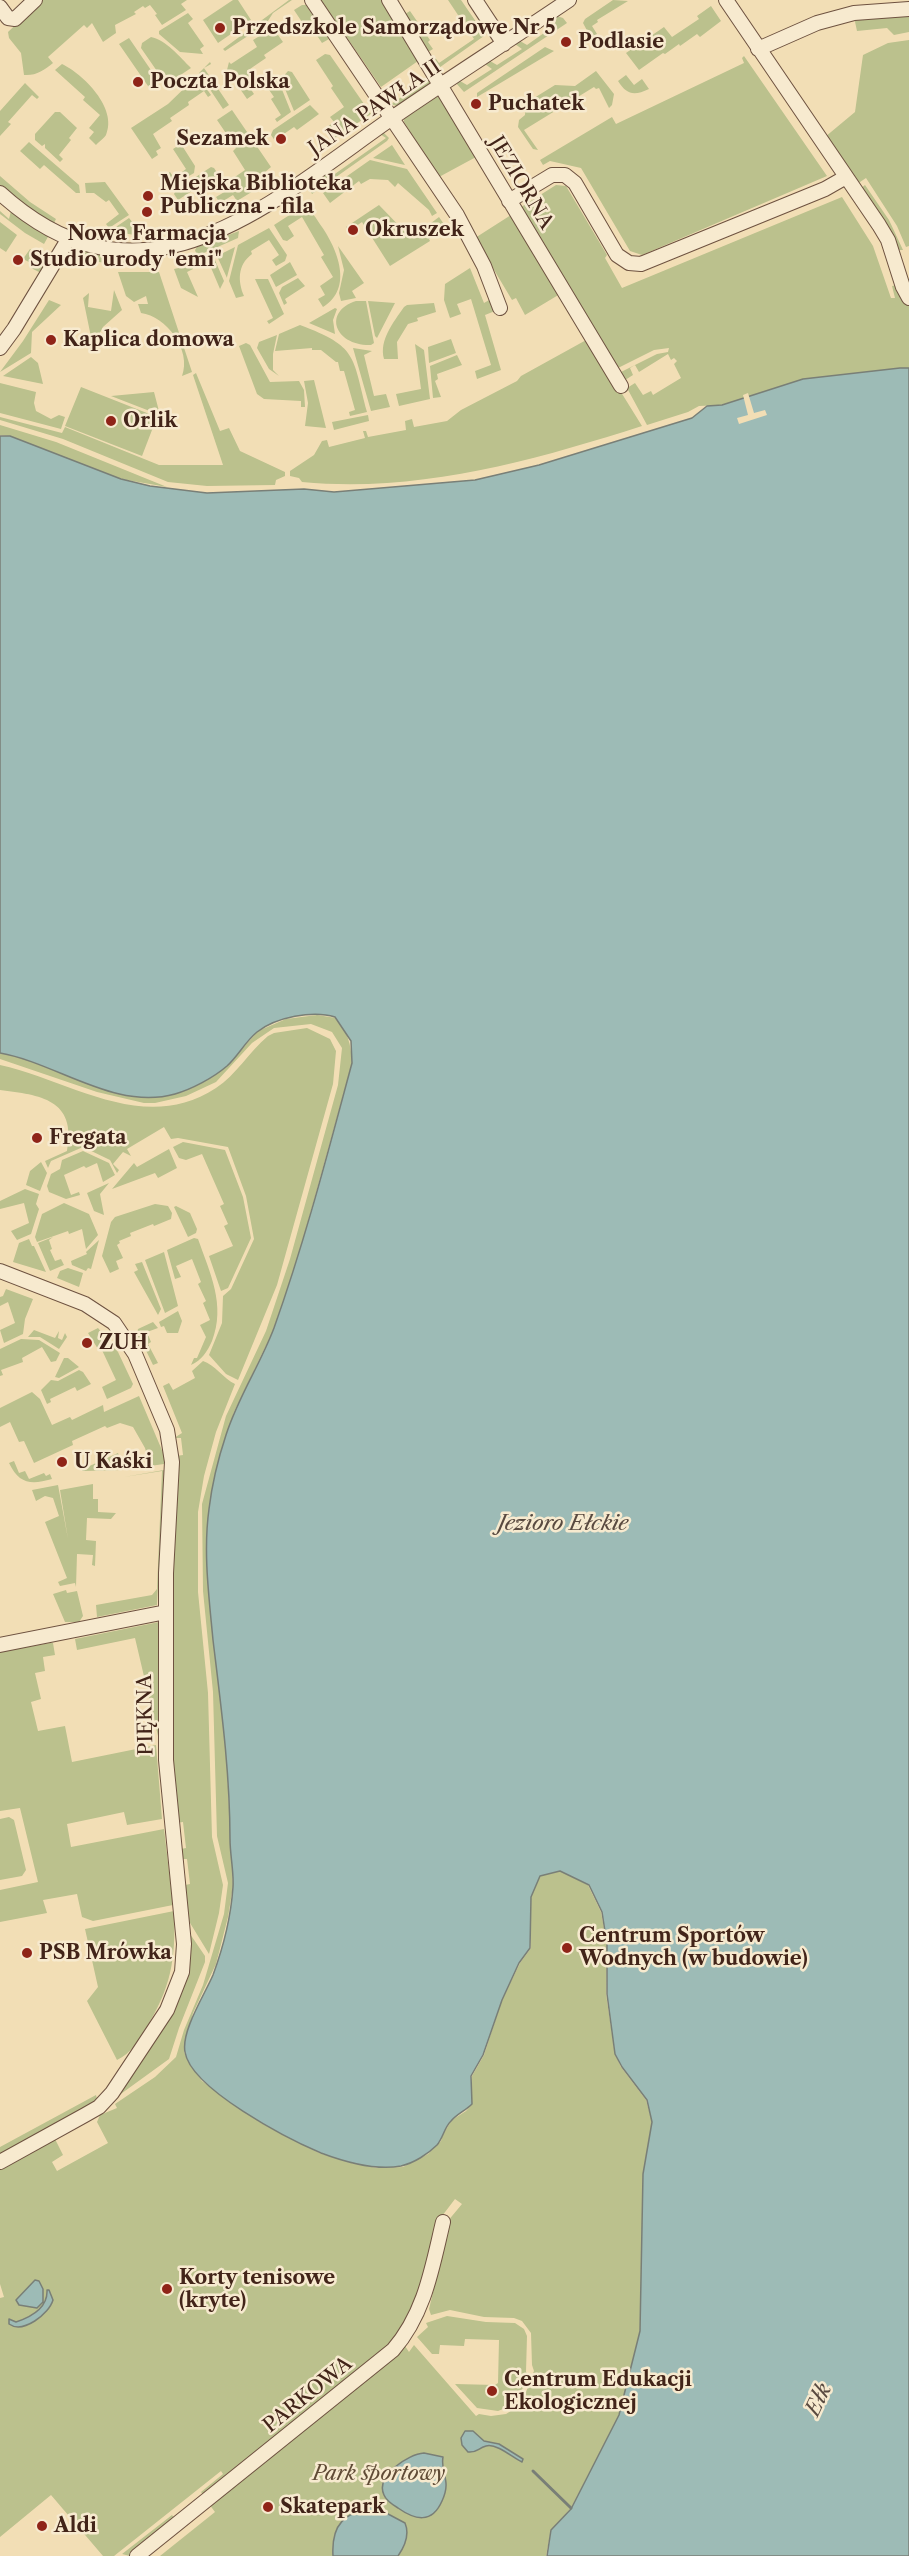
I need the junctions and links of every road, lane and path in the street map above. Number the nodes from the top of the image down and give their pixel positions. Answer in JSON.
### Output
{"nodes":[{"id":1,"x":35,"y":0,"type":"edge"},
{"id":2,"x":312,"y":0,"type":"edge"},
{"id":3,"x":389,"y":0,"type":"edge"},
{"id":4,"x":474,"y":0,"type":"edge"},
{"id":5,"x":569,"y":0,"type":"edge"},
{"id":6,"x":726,"y":0,"type":"edge"},
{"id":7,"x":0,"y":7,"type":"edge"},
{"id":8,"x":909,"y":9,"type":"edge"},
{"id":9,"x":504,"y":44,"type":"junction"},
{"id":10,"x":758,"y":49,"type":"junction"},
{"id":11,"x":441,"y":86,"type":"junction"},
{"id":12,"x":392,"y":118,"type":"junction"},
{"id":13,"x":846,"y":177,"type":"junction"},
{"id":14,"x":0,"y":193,"type":"edge"},
{"id":15,"x":509,"y":201,"type":"junction"},
{"id":16,"x":69,"y":238,"type":"junction"},
{"id":17,"x":909,"y":297,"type":"edge"},
{"id":18,"x":500,"y":308,"type":"dead end"},
{"id":19,"x":0,"y":348,"type":"edge"},
{"id":20,"x":621,"y":386,"type":"dead end"},
{"id":21,"x":0,"y":1271,"type":"edge"},
{"id":22,"x":166,"y":1612,"type":"junction"},
{"id":23,"x":0,"y":1645,"type":"edge"},
{"id":24,"x":0,"y":2162,"type":"edge"},
{"id":25,"x":443,"y":2222,"type":"dead end"},
{"id":26,"x":137,"y":2556,"type":"edge"}],
"edges":[{"from":1,"to":7,"type":"street"},
{"from":2,"to":12,"type":"street"},
{"from":3,"to":11,"type":"street","name":"JEZIORNA"},
{"from":4,"to":9,"type":"street"},
{"from":5,"to":9,"type":"street","name":"JANA PAWŁA II"},
{"from":6,"to":10,"type":"street"},
{"from":8,"to":10,"type":"street"},
{"from":9,"to":11,"type":"street","name":"JANA PAWŁA II"},
{"from":10,"to":13,"type":"street"},
{"from":11,"to":12,"type":"street","name":"JANA PAWŁA II"},
{"from":11,"to":15,"type":"street","name":"JEZIORNA"},
{"from":12,"to":16,"type":"street","name":"JANA PAWŁA II"},
{"from":12,"to":18,"type":"street"},
{"from":13,"to":15,"type":"street"},
{"from":13,"to":17,"type":"street"},
{"from":14,"to":16,"type":"street","name":"JANA PAWŁA II"},
{"from":15,"to":20,"type":"street","name":"JEZIORNA"},
{"from":16,"to":19,"type":"street"},
{"from":21,"to":22,"type":"street","name":"PIĘKNA"},
{"from":22,"to":23,"type":"street"},
{"from":22,"to":24,"type":"street","name":"PIĘKNA"},
{"from":25,"to":26,"type":"street","name":"PARKOWA"}]}
